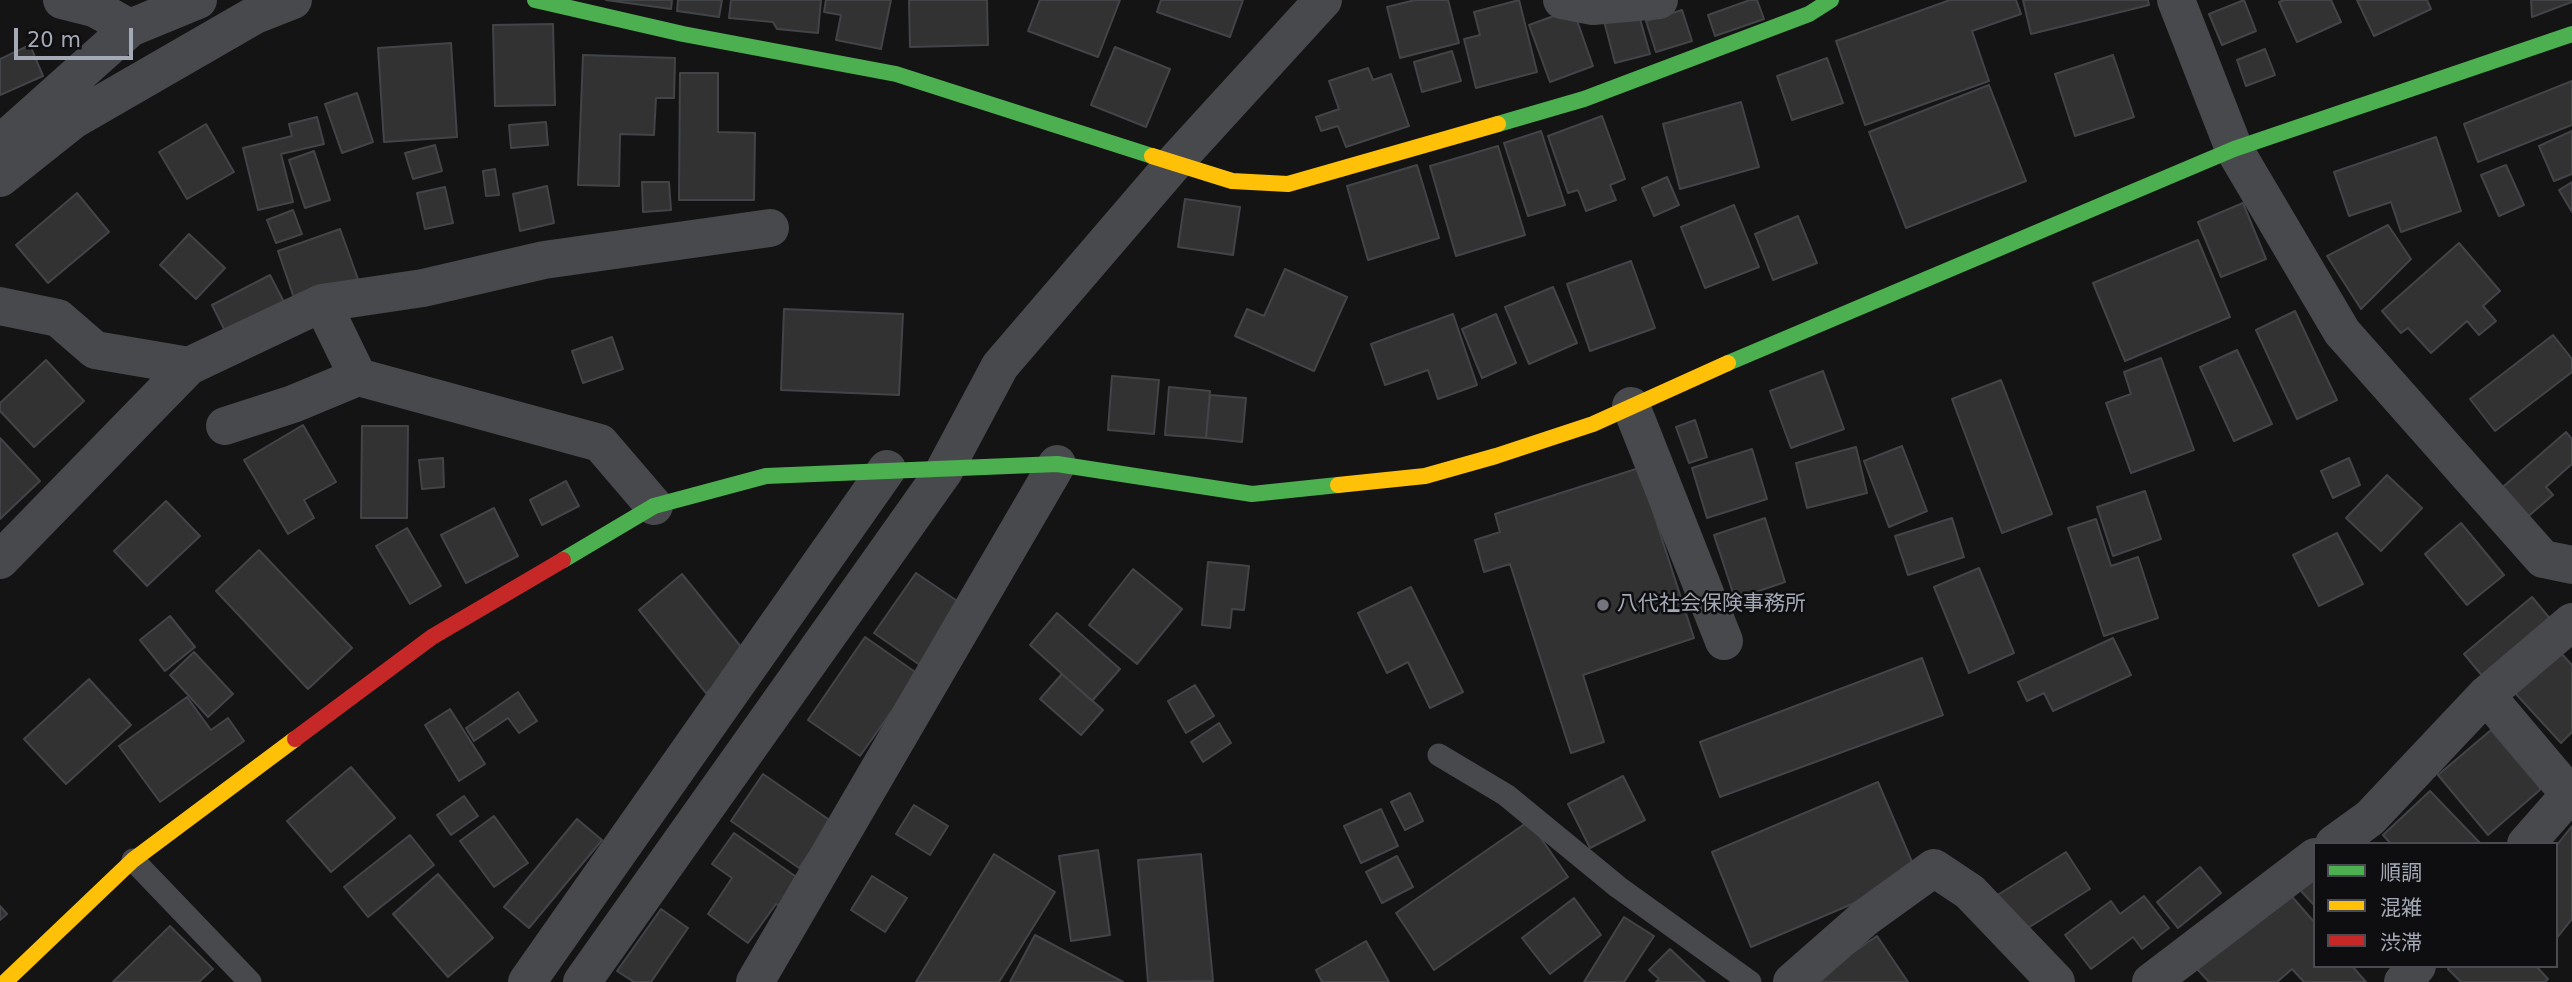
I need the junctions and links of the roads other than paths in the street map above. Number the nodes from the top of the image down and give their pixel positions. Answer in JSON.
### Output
{"nodes":[{"id":1,"x":198,"y":0,"type":"edge"},
{"id":2,"x":292,"y":0,"type":"edge"},
{"id":3,"x":535,"y":0,"type":"edge"},
{"id":4,"x":1323,"y":0,"type":"edge"},
{"id":5,"x":1562,"y":0,"type":"edge"},
{"id":6,"x":1659,"y":0,"type":"edge"},
{"id":7,"x":1831,"y":0,"type":"edge"},
{"id":8,"x":2176,"y":0,"type":"edge"},
{"id":9,"x":86,"y":3,"type":"edge"},
{"id":10,"x":130,"y":28,"type":"junction"},
{"id":11,"x":2572,"y":34,"type":"edge"},
{"id":12,"x":0,"y":144,"type":"edge"},
{"id":13,"x":2234,"y":149,"type":"junction"},
{"id":14,"x":1175,"y":162,"type":"junction"},
{"id":15,"x":0,"y":178,"type":"edge"},
{"id":16,"x":770,"y":228,"type":"dead end"},
{"id":17,"x":322,"y":303,"type":"junction"},
{"id":18,"x":0,"y":306,"type":"edge"},
{"id":19,"x":189,"y":366,"type":"junction"},
{"id":20,"x":358,"y":377,"type":"junction"},
{"id":21,"x":1631,"y":406,"type":"junction"},
{"id":22,"x":225,"y":426,"type":"dead end"},
{"id":23,"x":1057,"y":464,"type":"junction"},
{"id":24,"x":887,"y":469,"type":"junction"},
{"id":25,"x":944,"y":471,"type":"junction"},
{"id":26,"x":654,"y":506,"type":"junction"},
{"id":27,"x":0,"y":560,"type":"edge"},
{"id":28,"x":2572,"y":565,"type":"edge"},
{"id":29,"x":2572,"y":622,"type":"edge"},
{"id":30,"x":1724,"y":641,"type":"dead end"},
{"id":31,"x":2486,"y":695,"type":"junction"},
{"id":32,"x":1439,"y":755,"type":"dead end"},
{"id":33,"x":2570,"y":796,"type":"edge"},
{"id":34,"x":2337,"y":842,"type":"edge"},
{"id":35,"x":2528,"y":842,"type":"edge"},
{"id":36,"x":2313,"y":859,"type":"edge"},
{"id":37,"x":133,"y":860,"type":"junction"},
{"id":38,"x":2415,"y":968,"type":"edge"},
{"id":39,"x":5,"y":982,"type":"edge"},
{"id":40,"x":250,"y":982,"type":"edge"},
{"id":41,"x":527,"y":982,"type":"edge"},
{"id":42,"x":582,"y":982,"type":"edge"},
{"id":43,"x":755,"y":982,"type":"edge"},
{"id":44,"x":1750,"y":982,"type":"edge"},
{"id":45,"x":1792,"y":982,"type":"edge"},
{"id":46,"x":2056,"y":982,"type":"edge"},
{"id":47,"x":2151,"y":982,"type":"edge"},
{"id":48,"x":2403,"y":982,"type":"edge"}],
"edges":[{"from":1,"to":10,"type":"street"},
{"from":2,"to":15,"type":"street"},
{"from":3,"to":14,"type":"street"},
{"from":4,"to":14,"type":"street"},
{"from":5,"to":6,"type":"street"},
{"from":7,"to":14,"type":"street"},
{"from":8,"to":13,"type":"street"},
{"from":9,"to":10,"type":"street"},
{"from":10,"to":12,"type":"street"},
{"from":11,"to":13,"type":"street"},
{"from":13,"to":21,"type":"street"},
{"from":13,"to":28,"type":"street"},
{"from":14,"to":25,"type":"street"},
{"from":16,"to":17,"type":"street"},
{"from":17,"to":19,"type":"street"},
{"from":17,"to":20,"type":"street"},
{"from":18,"to":19,"type":"street"},
{"from":19,"to":27,"type":"street"},
{"from":20,"to":22,"type":"street"},
{"from":20,"to":26,"type":"street"},
{"from":21,"to":23,"type":"street"},
{"from":21,"to":30,"type":"street"},
{"from":23,"to":25,"type":"street"},
{"from":23,"to":43,"type":"street"},
{"from":24,"to":25,"type":"street"},
{"from":24,"to":26,"type":"street"},
{"from":24,"to":41,"type":"street"},
{"from":25,"to":42,"type":"street"},
{"from":26,"to":37,"type":"street"},
{"from":29,"to":31,"type":"street"},
{"from":31,"to":33,"type":"street"},
{"from":31,"to":34,"type":"street"},
{"from":32,"to":44,"type":"lane"},
{"from":33,"to":35,"type":"street"},
{"from":36,"to":47,"type":"street"},
{"from":37,"to":39,"type":"street"},
{"from":37,"to":40,"type":"lane"},
{"from":38,"to":48,"type":"street"},
{"from":45,"to":46,"type":"street"}]}
